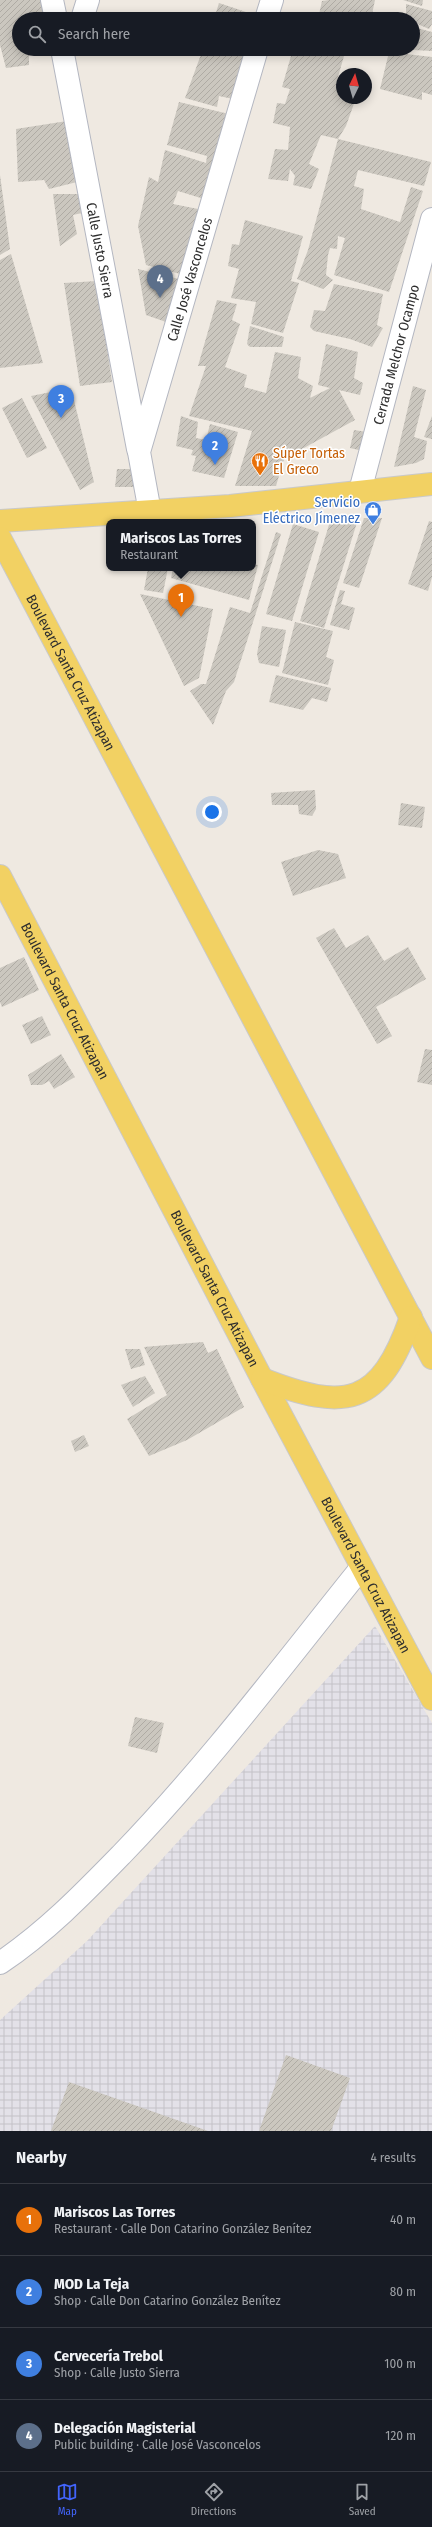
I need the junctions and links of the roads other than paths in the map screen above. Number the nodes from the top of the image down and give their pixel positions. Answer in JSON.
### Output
{"nodes":[{"id":1,"x":52,"y":0,"type":"edge"},
{"id":2,"x":88,"y":0,"type":"edge"},
{"id":3,"x":272,"y":0,"type":"edge"},
{"id":4,"x":55,"y":12,"type":"edge"},
{"id":5,"x":84,"y":12,"type":"edge"},
{"id":6,"x":268,"y":12,"type":"edge"},
{"id":7,"x":63,"y":56,"type":"edge"},
{"id":8,"x":71,"y":56,"type":"edge"},
{"id":9,"x":255,"y":56,"type":"edge"},
{"id":10,"x":66,"y":73,"type":"junction"},
{"id":11,"x":432,"y":219,"type":"edge"},
{"id":12,"x":139,"y":452,"type":"junction"},
{"id":13,"x":432,"y":484,"type":"edge"},
{"id":14,"x":360,"y":491,"type":"junction"},
{"id":15,"x":150,"y":512,"type":"junction"},
{"id":16,"x":0,"y":521,"type":"edge"},
{"id":17,"x":0,"y":538,"type":"edge"},
{"id":18,"x":0,"y":876,"type":"edge"},
{"id":19,"x":410,"y":1317,"type":"junction"},
{"id":20,"x":432,"y":1358,"type":"edge"},
{"id":21,"x":262,"y":1379,"type":"junction"},
{"id":22,"x":361,"y":1568,"type":"junction"},
{"id":23,"x":432,"y":1698,"type":"edge"},
{"id":24,"x":0,"y":1963,"type":"edge"}],
"edges":[{"from":1,"to":4,"type":"street"},
{"from":2,"to":5,"type":"street"},
{"from":3,"to":6,"type":"street"},
{"from":7,"to":10,"type":"street","name":"Calle Justo Sierra"},
{"from":8,"to":10,"type":"street"},
{"from":9,"to":12,"type":"street","name":"Calle José Vasconcelos"},
{"from":10,"to":12,"type":"street","name":"Calle Justo Sierra"},
{"from":11,"to":14,"type":"street","name":"Cerrada Melchor Ocampo"},
{"from":12,"to":15,"type":"street","name":"Calle José Vasconcelos"},
{"from":13,"to":14,"type":"main road"},
{"from":14,"to":15,"type":"main road"},
{"from":15,"to":16,"type":"main road"},
{"from":17,"to":19,"type":"main road","name":"Boulevard Santa Cruz Atizapan"},
{"from":18,"to":21,"type":"main road","name":"Boulevard Santa Cruz Atizapan"},
{"from":19,"to":20,"type":"main road","name":"Boulevard Santa Cruz Atizapan"},
{"from":19,"to":21,"type":"main road"},
{"from":21,"to":22,"type":"main road","name":"Boulevard Santa Cruz Atizapan"},
{"from":22,"to":23,"type":"main road","name":"Boulevard Santa Cruz Atizapan"},
{"from":22,"to":24,"type":"street"}]}
